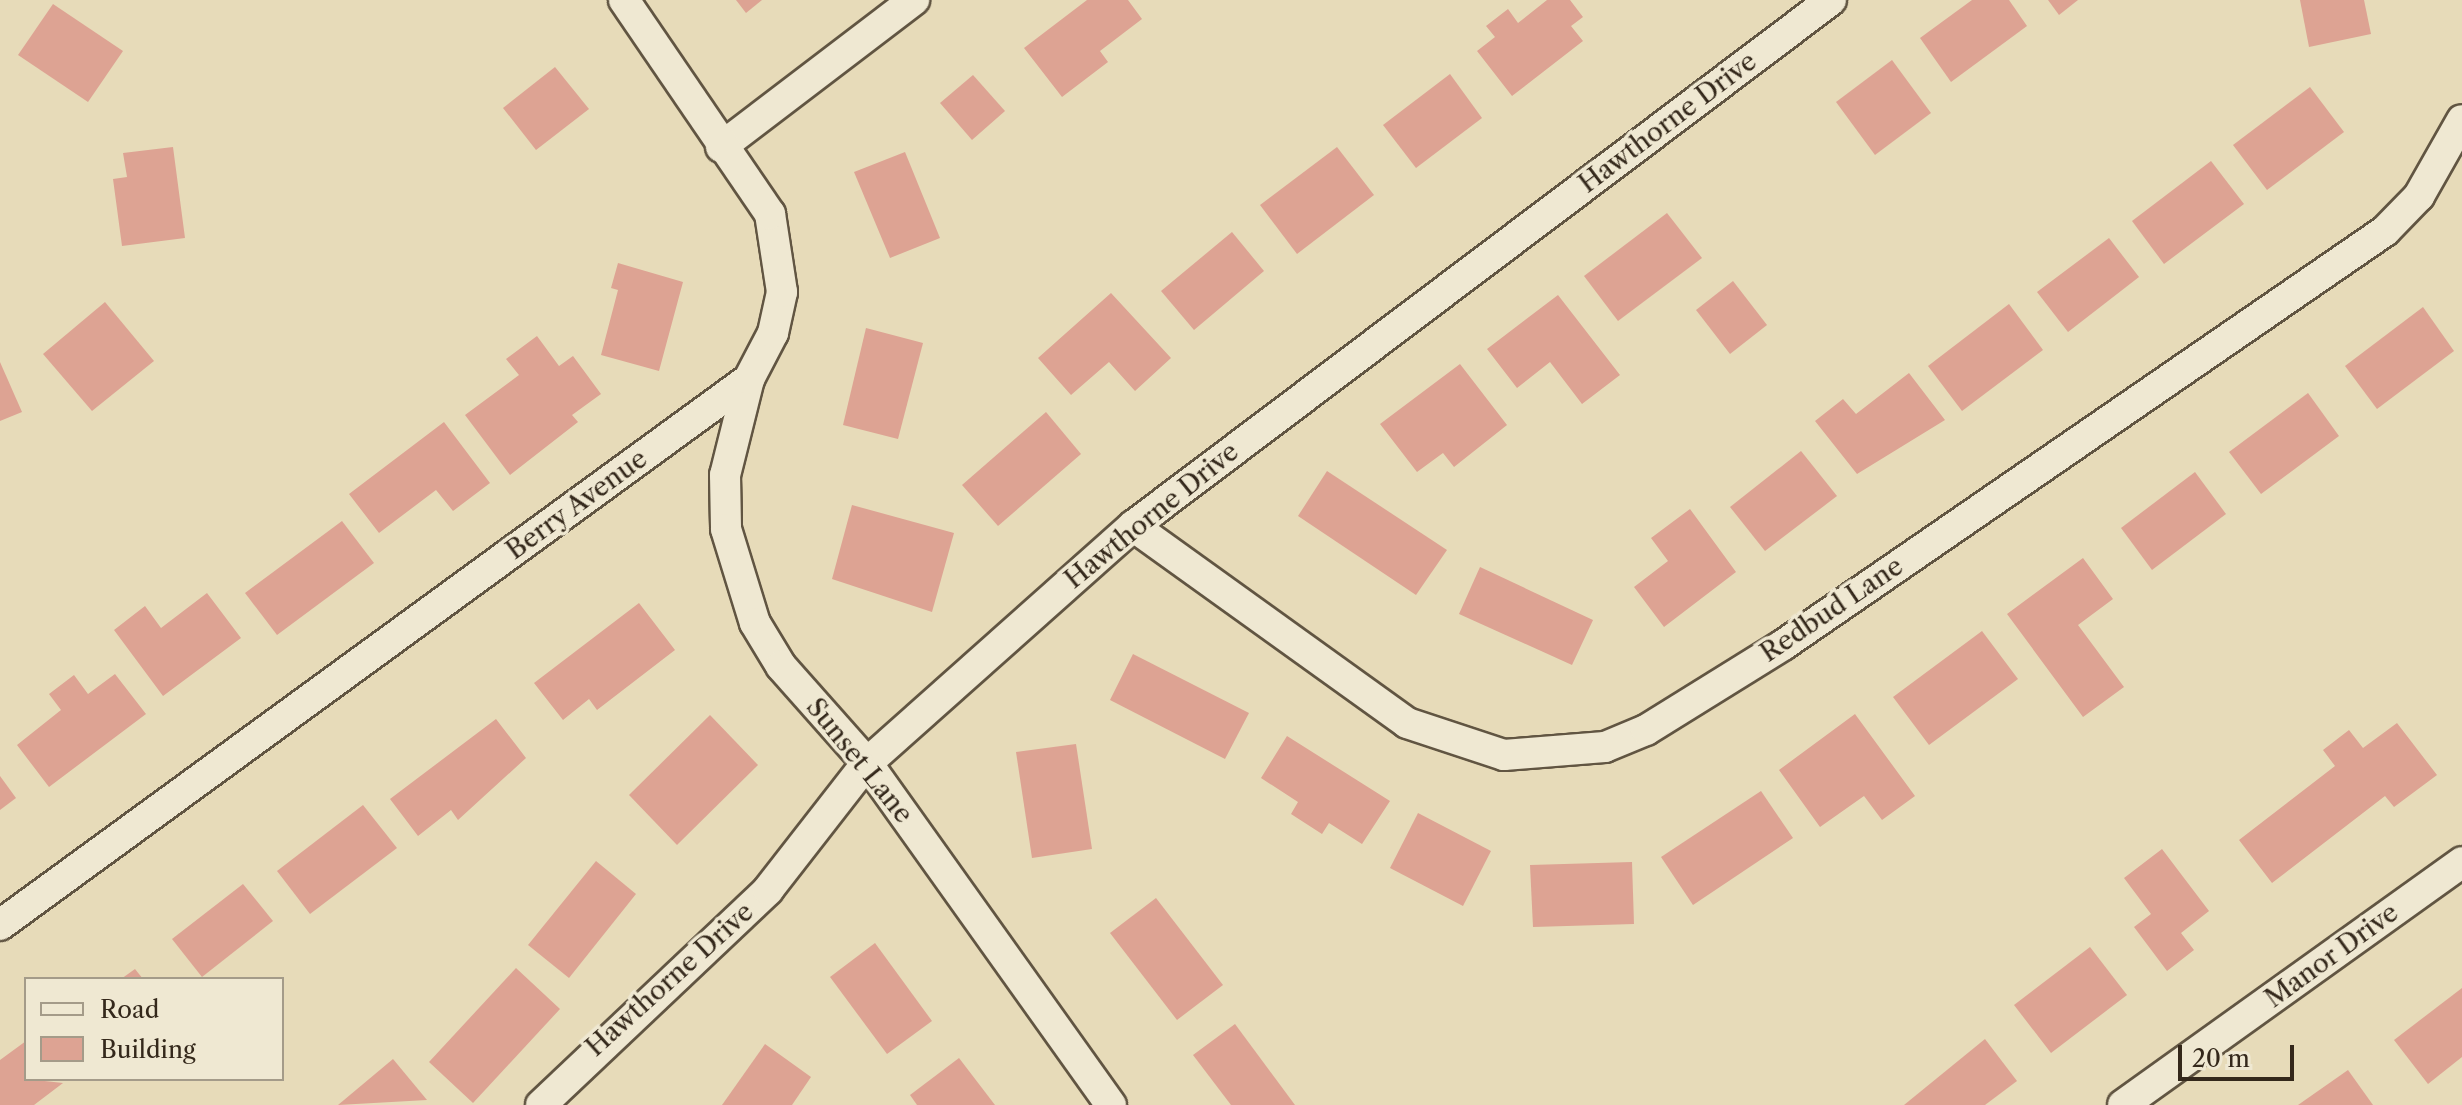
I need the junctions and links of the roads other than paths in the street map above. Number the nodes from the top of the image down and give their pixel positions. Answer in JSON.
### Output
{"nodes":[{"id":1,"x":624,"y":0,"type":"edge"},
{"id":2,"x":914,"y":0,"type":"edge"},
{"id":3,"x":1831,"y":0,"type":"edge"},
{"id":4,"x":2462,"y":120,"type":"edge"},
{"id":5,"x":721,"y":147,"type":"junction"},
{"id":6,"x":749,"y":379,"type":"junction"},
{"id":7,"x":1133,"y":526,"type":"junction"},
{"id":8,"x":867,"y":763,"type":"junction"},
{"id":9,"x":2462,"y":862,"type":"edge"},
{"id":10,"x":0,"y":925,"type":"edge"},
{"id":11,"x":541,"y":1105,"type":"edge"},
{"id":12,"x":1111,"y":1105,"type":"edge"},
{"id":13,"x":2123,"y":1105,"type":"edge"}],
"edges":[{"from":1,"to":5,"type":"street","name":"Berry Avenue"},
{"from":2,"to":5,"type":"street"},
{"from":3,"to":7,"type":"street","name":"Hawthorne Drive"},
{"from":4,"to":7,"type":"street","name":"Redbud Lane"},
{"from":5,"to":6,"type":"street","name":"Berry Avenue"},
{"from":6,"to":8,"type":"street","name":"Sunset Lane"},
{"from":6,"to":10,"type":"street","name":"Berry Avenue"},
{"from":7,"to":8,"type":"street","name":"Hawthorne Drive"},
{"from":8,"to":11,"type":"street","name":"Hawthorne Drive"},
{"from":8,"to":12,"type":"street","name":"Sunset Lane"},
{"from":9,"to":13,"type":"street","name":"Manor Drive"}]}
